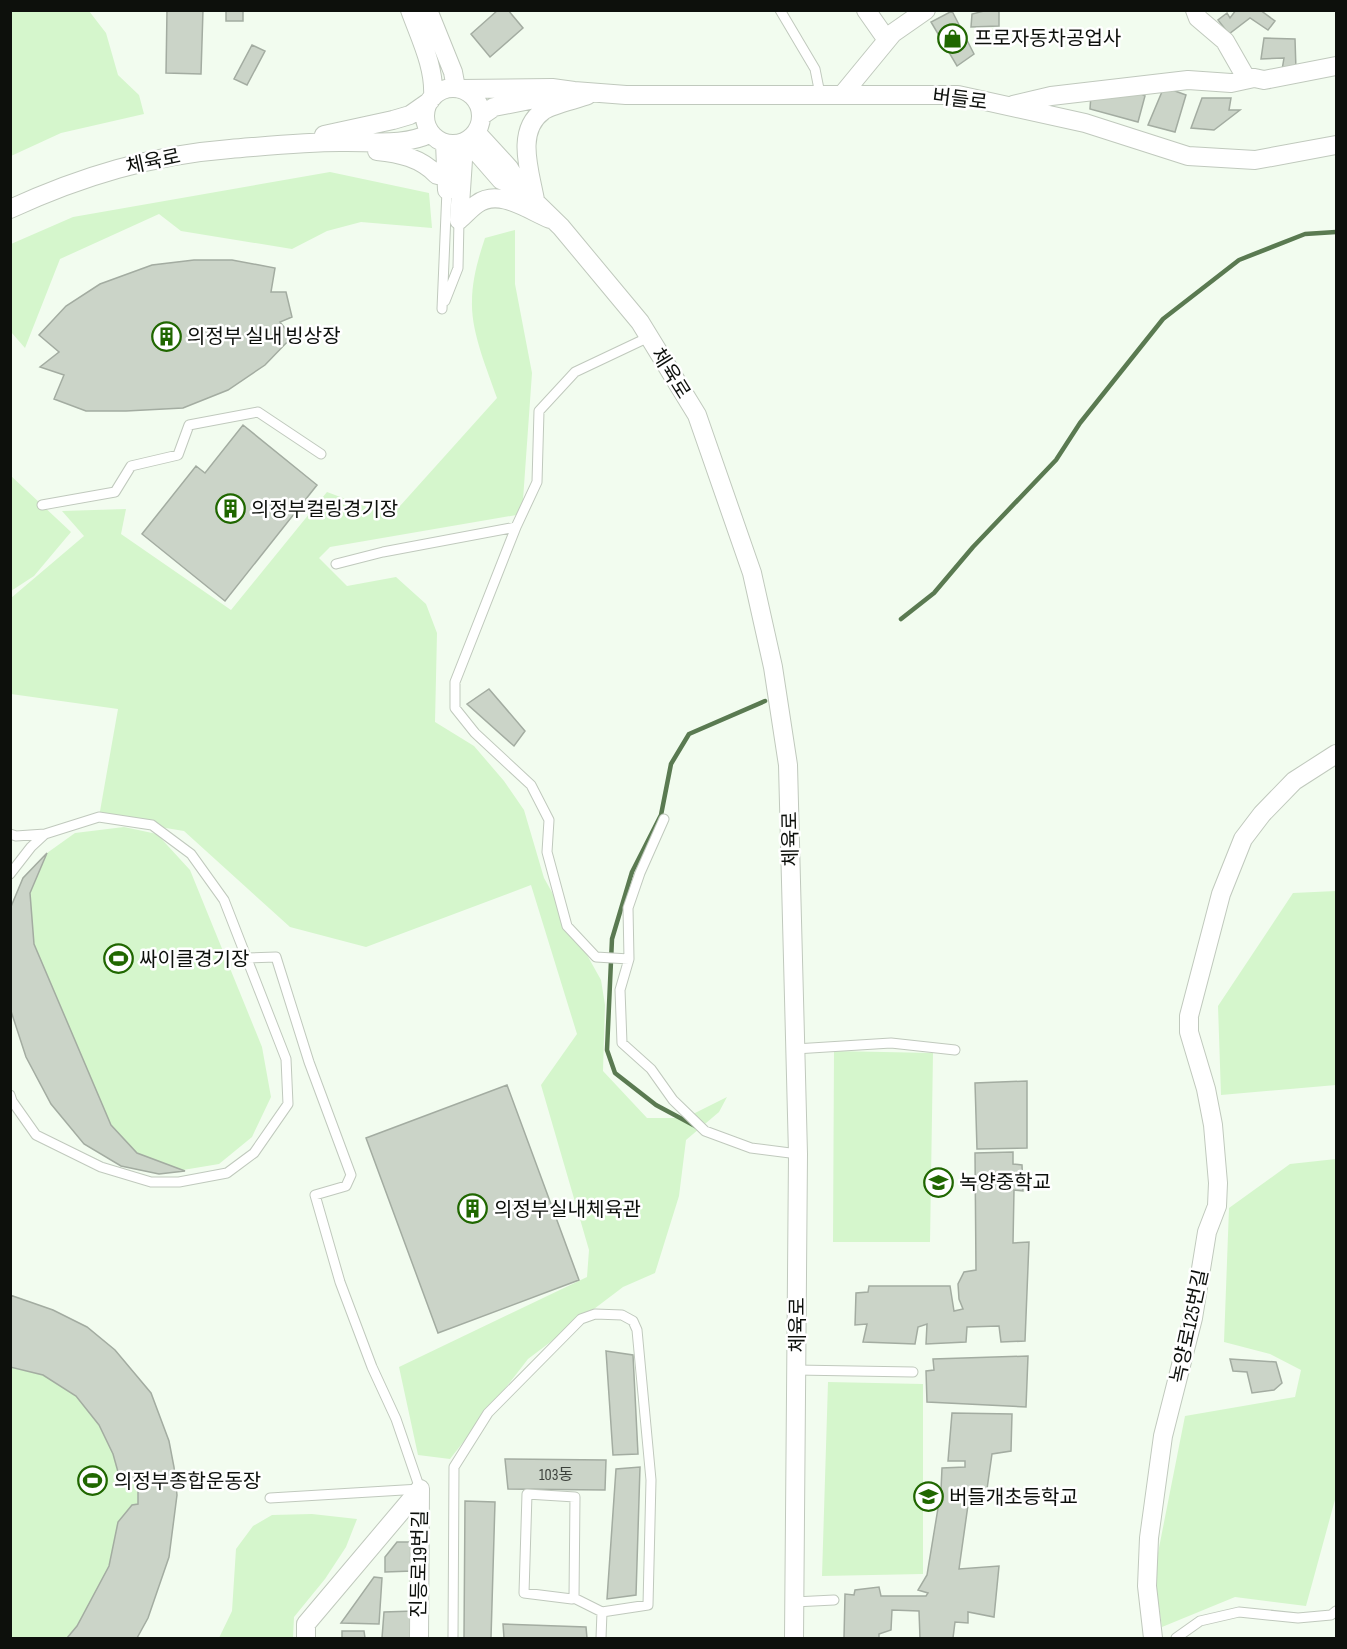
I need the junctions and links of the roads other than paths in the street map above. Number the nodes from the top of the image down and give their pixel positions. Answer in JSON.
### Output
{"nodes":[{"id":1,"x":410,"y":10,"type":"edge"},
{"id":2,"x":428,"y":10,"type":"edge"},
{"id":3,"x":780,"y":10,"type":"edge"},
{"id":4,"x":866,"y":10,"type":"edge"},
{"id":5,"x":926,"y":10,"type":"edge"},
{"id":6,"x":1195,"y":10,"type":"edge"},
{"id":7,"x":887,"y":40,"type":"junction"},
{"id":8,"x":1336,"y":66,"type":"edge"},
{"id":9,"x":1254,"y":78,"type":"junction"},
{"id":10,"x":458,"y":89,"type":"junction"},
{"id":11,"x":574,"y":91,"type":"junction"},
{"id":12,"x":595,"y":93,"type":"junction"},
{"id":13,"x":820,"y":94,"type":"junction"},
{"id":14,"x":842,"y":95,"type":"junction"},
{"id":15,"x":431,"y":99,"type":"junction"},
{"id":16,"x":1008,"y":106,"type":"junction"},
{"id":17,"x":460,"y":134,"type":"junction"},
{"id":18,"x":303,"y":144,"type":"junction"},
{"id":19,"x":1336,"y":145,"type":"edge"},
{"id":20,"x":442,"y":182,"type":"junction"},
{"id":21,"x":535,"y":200,"type":"junction"},
{"id":22,"x":10,"y":209,"type":"edge"},
{"id":23,"x":459,"y":220,"type":"junction"},
{"id":24,"x":561,"y":226,"type":"junction"},
{"id":25,"x":649,"y":337,"type":"junction"},
{"id":26,"x":321,"y":454,"type":"dead end"},
{"id":27,"x":42,"y":505,"type":"dead end"},
{"id":28,"x":516,"y":527,"type":"junction"},
{"id":29,"x":336,"y":564,"type":"dead end"},
{"id":30,"x":1336,"y":754,"type":"edge"},
{"id":31,"x":664,"y":819,"type":"dead end"},
{"id":32,"x":10,"y":834,"type":"edge"},
{"id":33,"x":45,"y":834,"type":"junction"},
{"id":34,"x":10,"y":874,"type":"edge"},
{"id":35,"x":246,"y":958,"type":"junction"},
{"id":36,"x":626,"y":959,"type":"junction"},
{"id":37,"x":795,"y":1049,"type":"junction"},
{"id":38,"x":955,"y":1050,"type":"dead end"},
{"id":39,"x":10,"y":1095,"type":"edge"},
{"id":40,"x":798,"y":1154,"type":"junction"},
{"id":41,"x":796,"y":1370,"type":"junction"},
{"id":42,"x":913,"y":1372,"type":"dead end"},
{"id":43,"x":420,"y":1489,"type":"junction"},
{"id":44,"x":270,"y":1498,"type":"dead end"},
{"id":45,"x":574,"y":1599,"type":"junction"},
{"id":46,"x":834,"y":1600,"type":"dead end"},
{"id":47,"x":794,"y":1602,"type":"junction"},
{"id":48,"x":1336,"y":1611,"type":"edge"},
{"id":49,"x":602,"y":1612,"type":"junction"},
{"id":50,"x":306,"y":1638,"type":"edge"},
{"id":51,"x":419,"y":1638,"type":"edge"},
{"id":52,"x":453,"y":1638,"type":"edge"},
{"id":53,"x":601,"y":1638,"type":"edge"},
{"id":54,"x":794,"y":1638,"type":"edge"},
{"id":55,"x":1154,"y":1638,"type":"edge"},
{"id":56,"x":1176,"y":1638,"type":"edge"}],
"edges":[{"from":1,"to":15,"type":"street"},
{"from":2,"to":10,"type":"street"},
{"from":3,"to":13,"type":"lane"},
{"from":4,"to":7,"type":"street"},
{"from":5,"to":7,"type":"street"},
{"from":6,"to":9,"type":"street"},
{"from":7,"to":14,"type":"street"},
{"from":8,"to":9,"type":"street"},
{"from":9,"to":16,"type":"street"},
{"from":10,"to":11,"type":"street","name":"버들로"},
{"from":10,"to":15,"type":"street"},
{"from":10,"to":17,"type":"street","name":"체육로"},
{"from":11,"to":12,"type":"street","name":"버들로"},
{"from":11,"to":17,"type":"street"},
{"from":12,"to":13,"type":"street","name":"버들로"},
{"from":12,"to":21,"type":"street"},
{"from":13,"to":14,"type":"street","name":"버들로"},
{"from":14,"to":16,"type":"street","name":"버들로"},
{"from":15,"to":17,"type":"street"},
{"from":15,"to":18,"type":"street"},
{"from":16,"to":19,"type":"street","name":"버들로"},
{"from":17,"to":18,"type":"street"},
{"from":17,"to":20,"type":"street"},
{"from":17,"to":21,"type":"street","name":"체육로"},
{"from":17,"to":23,"type":"street"},
{"from":18,"to":20,"type":"street"},
{"from":18,"to":22,"type":"street","name":"체육로"},
{"from":20,"to":23,"type":"lane"},
{"from":21,"to":24,"type":"street","name":"체육로"},
{"from":23,"to":24,"type":"street"},
{"from":24,"to":25,"type":"street","name":"체육로"},
{"from":25,"to":28,"type":"lane"},
{"from":25,"to":37,"type":"street","name":"체육로"},
{"from":26,"to":27,"type":"lane"},
{"from":28,"to":29,"type":"lane"},
{"from":28,"to":36,"type":"lane"},
{"from":30,"to":55,"type":"street","name":"녹양로125번길"},
{"from":31,"to":36,"type":"lane"},
{"from":32,"to":33,"type":"lane"},
{"from":33,"to":34,"type":"lane"},
{"from":33,"to":35,"type":"lane"},
{"from":35,"to":39,"type":"lane"},
{"from":35,"to":43,"type":"lane"},
{"from":36,"to":40,"type":"lane"},
{"from":37,"to":38,"type":"lane"},
{"from":37,"to":40,"type":"street","name":"체육로"},
{"from":40,"to":41,"type":"street","name":"체육로"},
{"from":41,"to":42,"type":"lane"},
{"from":41,"to":47,"type":"street","name":"체육로"},
{"from":43,"to":44,"type":"lane"},
{"from":43,"to":50,"type":"street"},
{"from":43,"to":51,"type":"street","name":"진등로19번길"},
{"from":45,"to":45,"type":"lane"},
{"from":45,"to":49,"type":"lane"},
{"from":46,"to":47,"type":"lane"},
{"from":47,"to":54,"type":"street","name":"체육로"},
{"from":48,"to":56,"type":"lane"},
{"from":49,"to":52,"type":"lane"},
{"from":49,"to":53,"type":"lane"}]}
